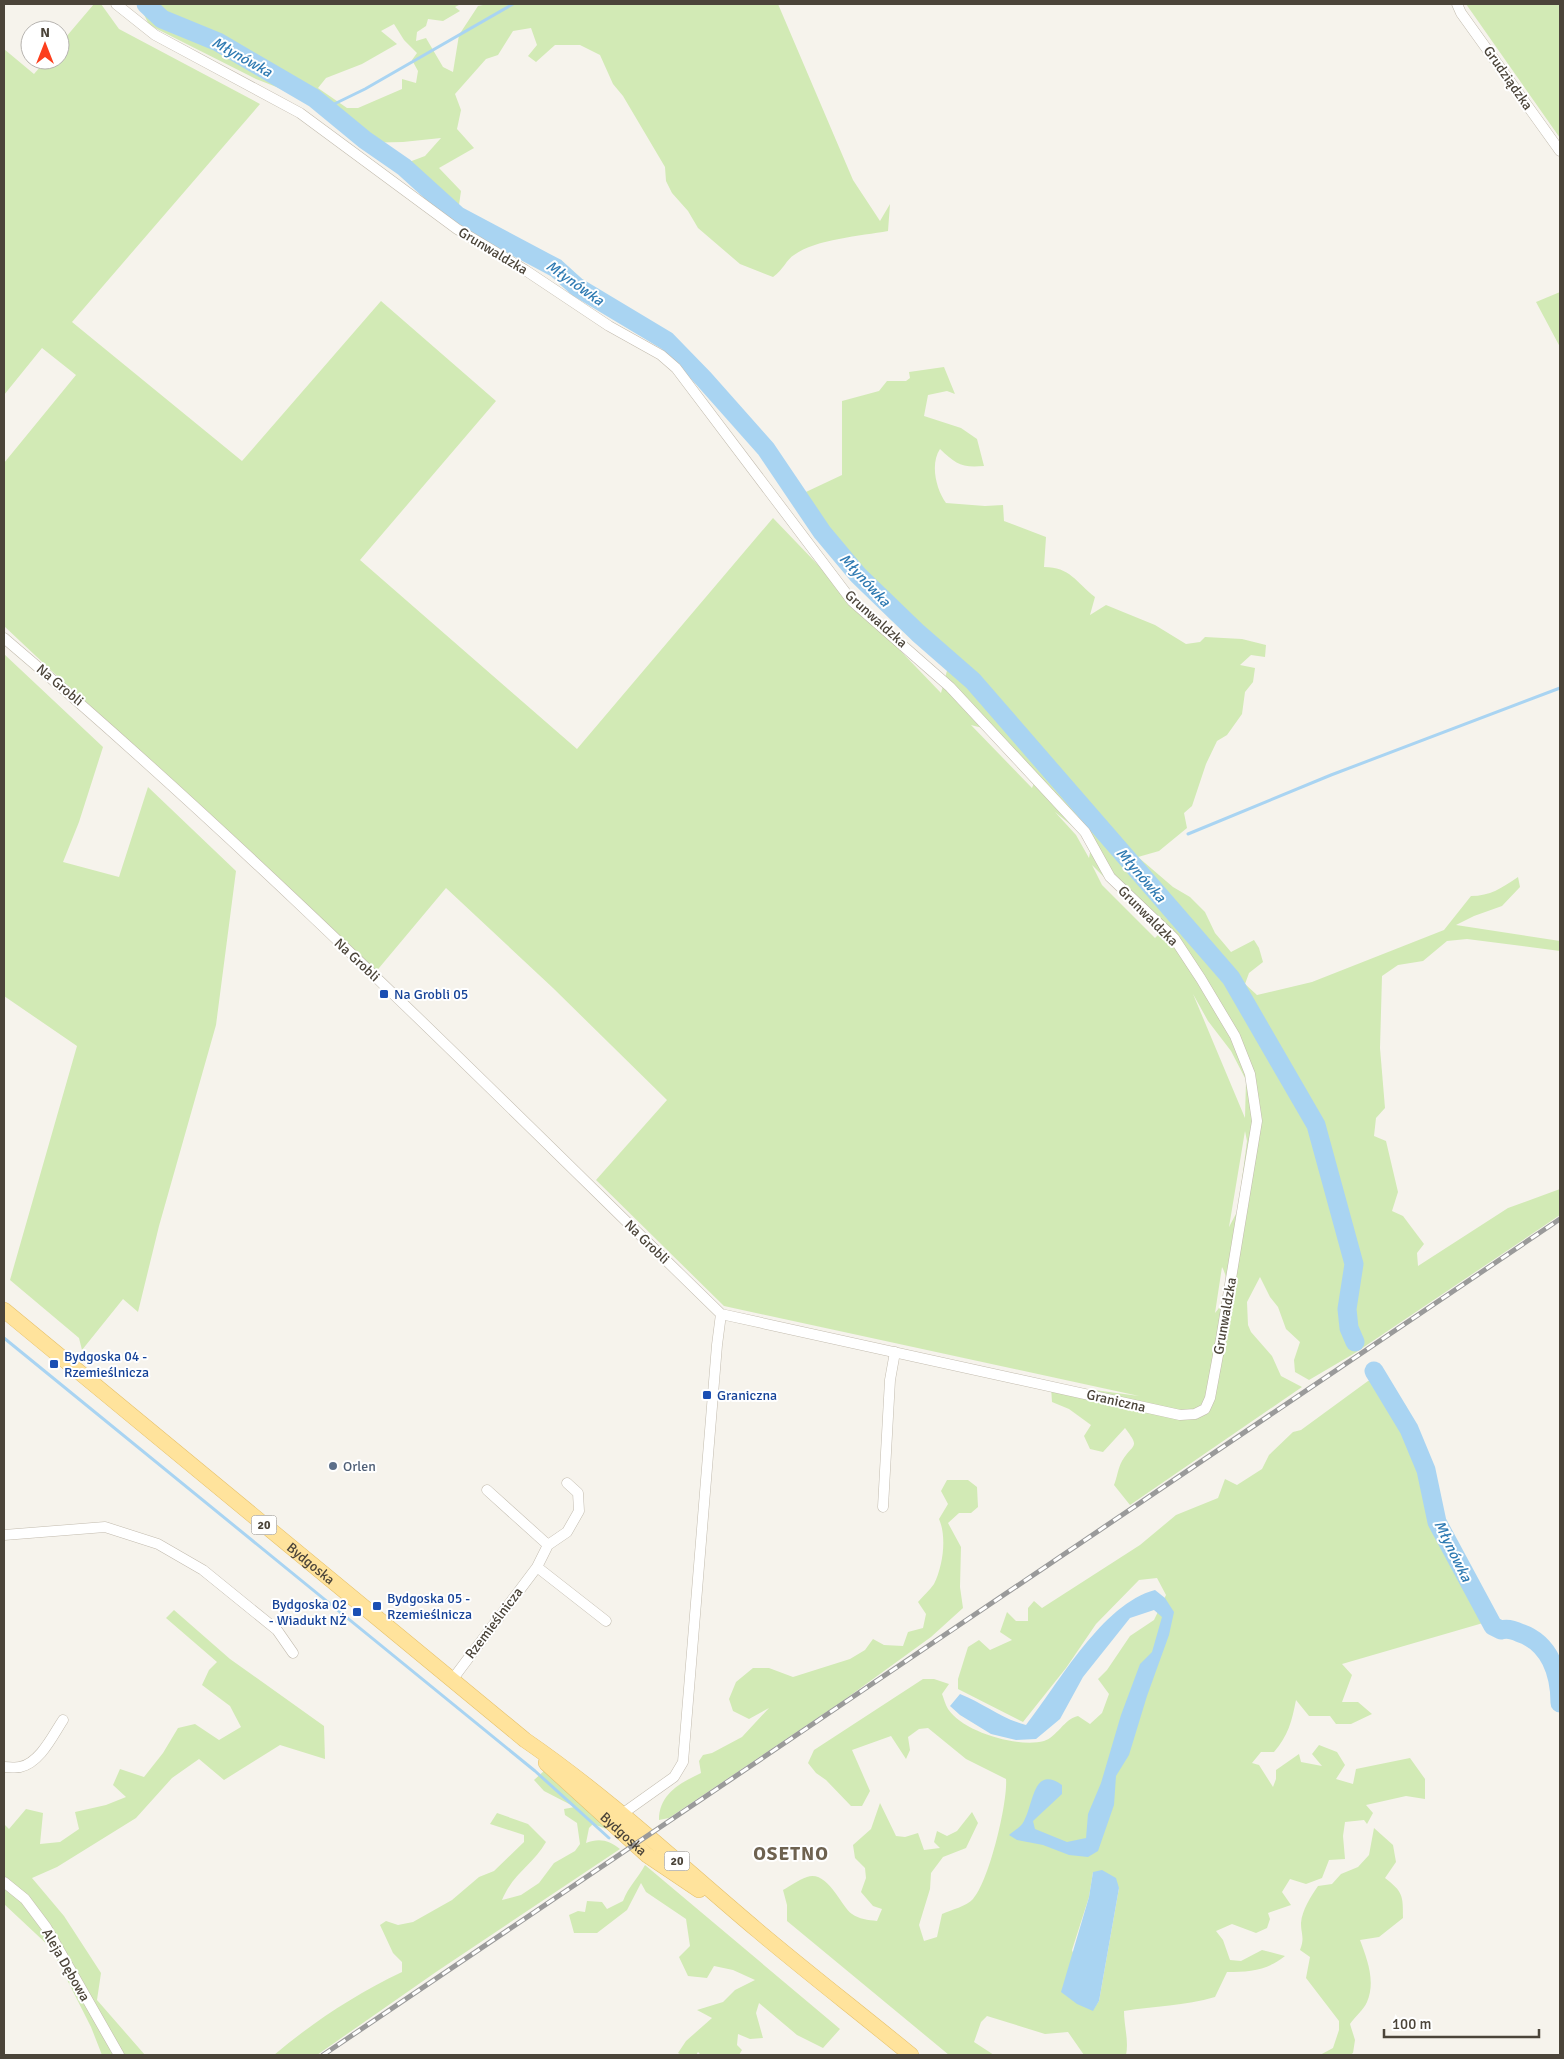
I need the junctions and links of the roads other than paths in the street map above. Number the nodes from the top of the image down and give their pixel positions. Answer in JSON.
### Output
{"nodes":[{"id":1,"x":116,"y":4,"type":"edge"},
{"id":2,"x":1457,"y":4,"type":"edge"},
{"id":3,"x":1560,"y":151,"type":"edge"},
{"id":4,"x":4,"y":638,"type":"edge"},
{"id":5,"x":4,"y":1310,"type":"edge"},
{"id":6,"x":721,"y":1314,"type":"junction"},
{"id":7,"x":895,"y":1352,"type":"junction"},
{"id":8,"x":1180,"y":1415,"type":"joint"},
{"id":9,"x":567,"y":1483,"type":"dead end"},
{"id":10,"x":487,"y":1490,"type":"dead end"},
{"id":11,"x":883,"y":1507,"type":"dead end"},
{"id":12,"x":4,"y":1534,"type":"edge"},
{"id":13,"x":548,"y":1545,"type":"junction"},
{"id":14,"x":537,"y":1567,"type":"junction"},
{"id":15,"x":606,"y":1621,"type":"dead end"},
{"id":16,"x":293,"y":1653,"type":"dead end"},
{"id":17,"x":452,"y":1680,"type":"junction"},
{"id":18,"x":63,"y":1720,"type":"dead end"},
{"id":19,"x":525,"y":1740,"type":"junction"},
{"id":20,"x":4,"y":1767,"type":"edge"},
{"id":21,"x":598,"y":1810,"type":"junction"},
{"id":22,"x":622,"y":1814,"type":"junction"},
{"id":23,"x":4,"y":1882,"type":"edge"},
{"id":24,"x":758,"y":1931,"type":"junction"},
{"id":25,"x":119,"y":2055,"type":"edge"},
{"id":26,"x":911,"y":2055,"type":"edge"}],
"edges":[{"from":1,"to":8,"type":"street","name":"Grunwaldzka"},
{"from":2,"to":3,"type":"street","name":"Grudziądzka"},
{"from":4,"to":6,"type":"street","name":"Na Grobli"},
{"from":5,"to":17,"type":"main road","name":"Bydgoska","number":"20"},
{"from":6,"to":7,"type":"street","name":"Graniczna"},
{"from":6,"to":22,"type":"street"},
{"from":7,"to":8,"type":"street","name":"Graniczna"},
{"from":7,"to":11,"type":"street"},
{"from":9,"to":13,"type":"street","name":"Rzemieślnicza"},
{"from":10,"to":13,"type":"street"},
{"from":12,"to":16,"type":"street"},
{"from":13,"to":14,"type":"street","name":"Rzemieślnicza"},
{"from":14,"to":15,"type":"street"},
{"from":14,"to":17,"type":"street","name":"Rzemieślnicza"},
{"from":17,"to":19,"type":"main road","name":"Bydgoska","number":"20"},
{"from":18,"to":20,"type":"street"},
{"from":19,"to":21,"type":"main road","name":"Bydgoska","number":"20"},
{"from":19,"to":22,"type":"main road","name":"Bydgoska","number":"20"},
{"from":21,"to":22,"type":"street"},
{"from":21,"to":24,"type":"main road","name":"Bydgoska","number":"20"},
{"from":22,"to":24,"type":"main road","name":"Bydgoska","number":"20"},
{"from":23,"to":25,"type":"street","name":"Aleja Dębowa"},
{"from":24,"to":26,"type":"main road","name":"Bydgoska","number":"20"}]}
